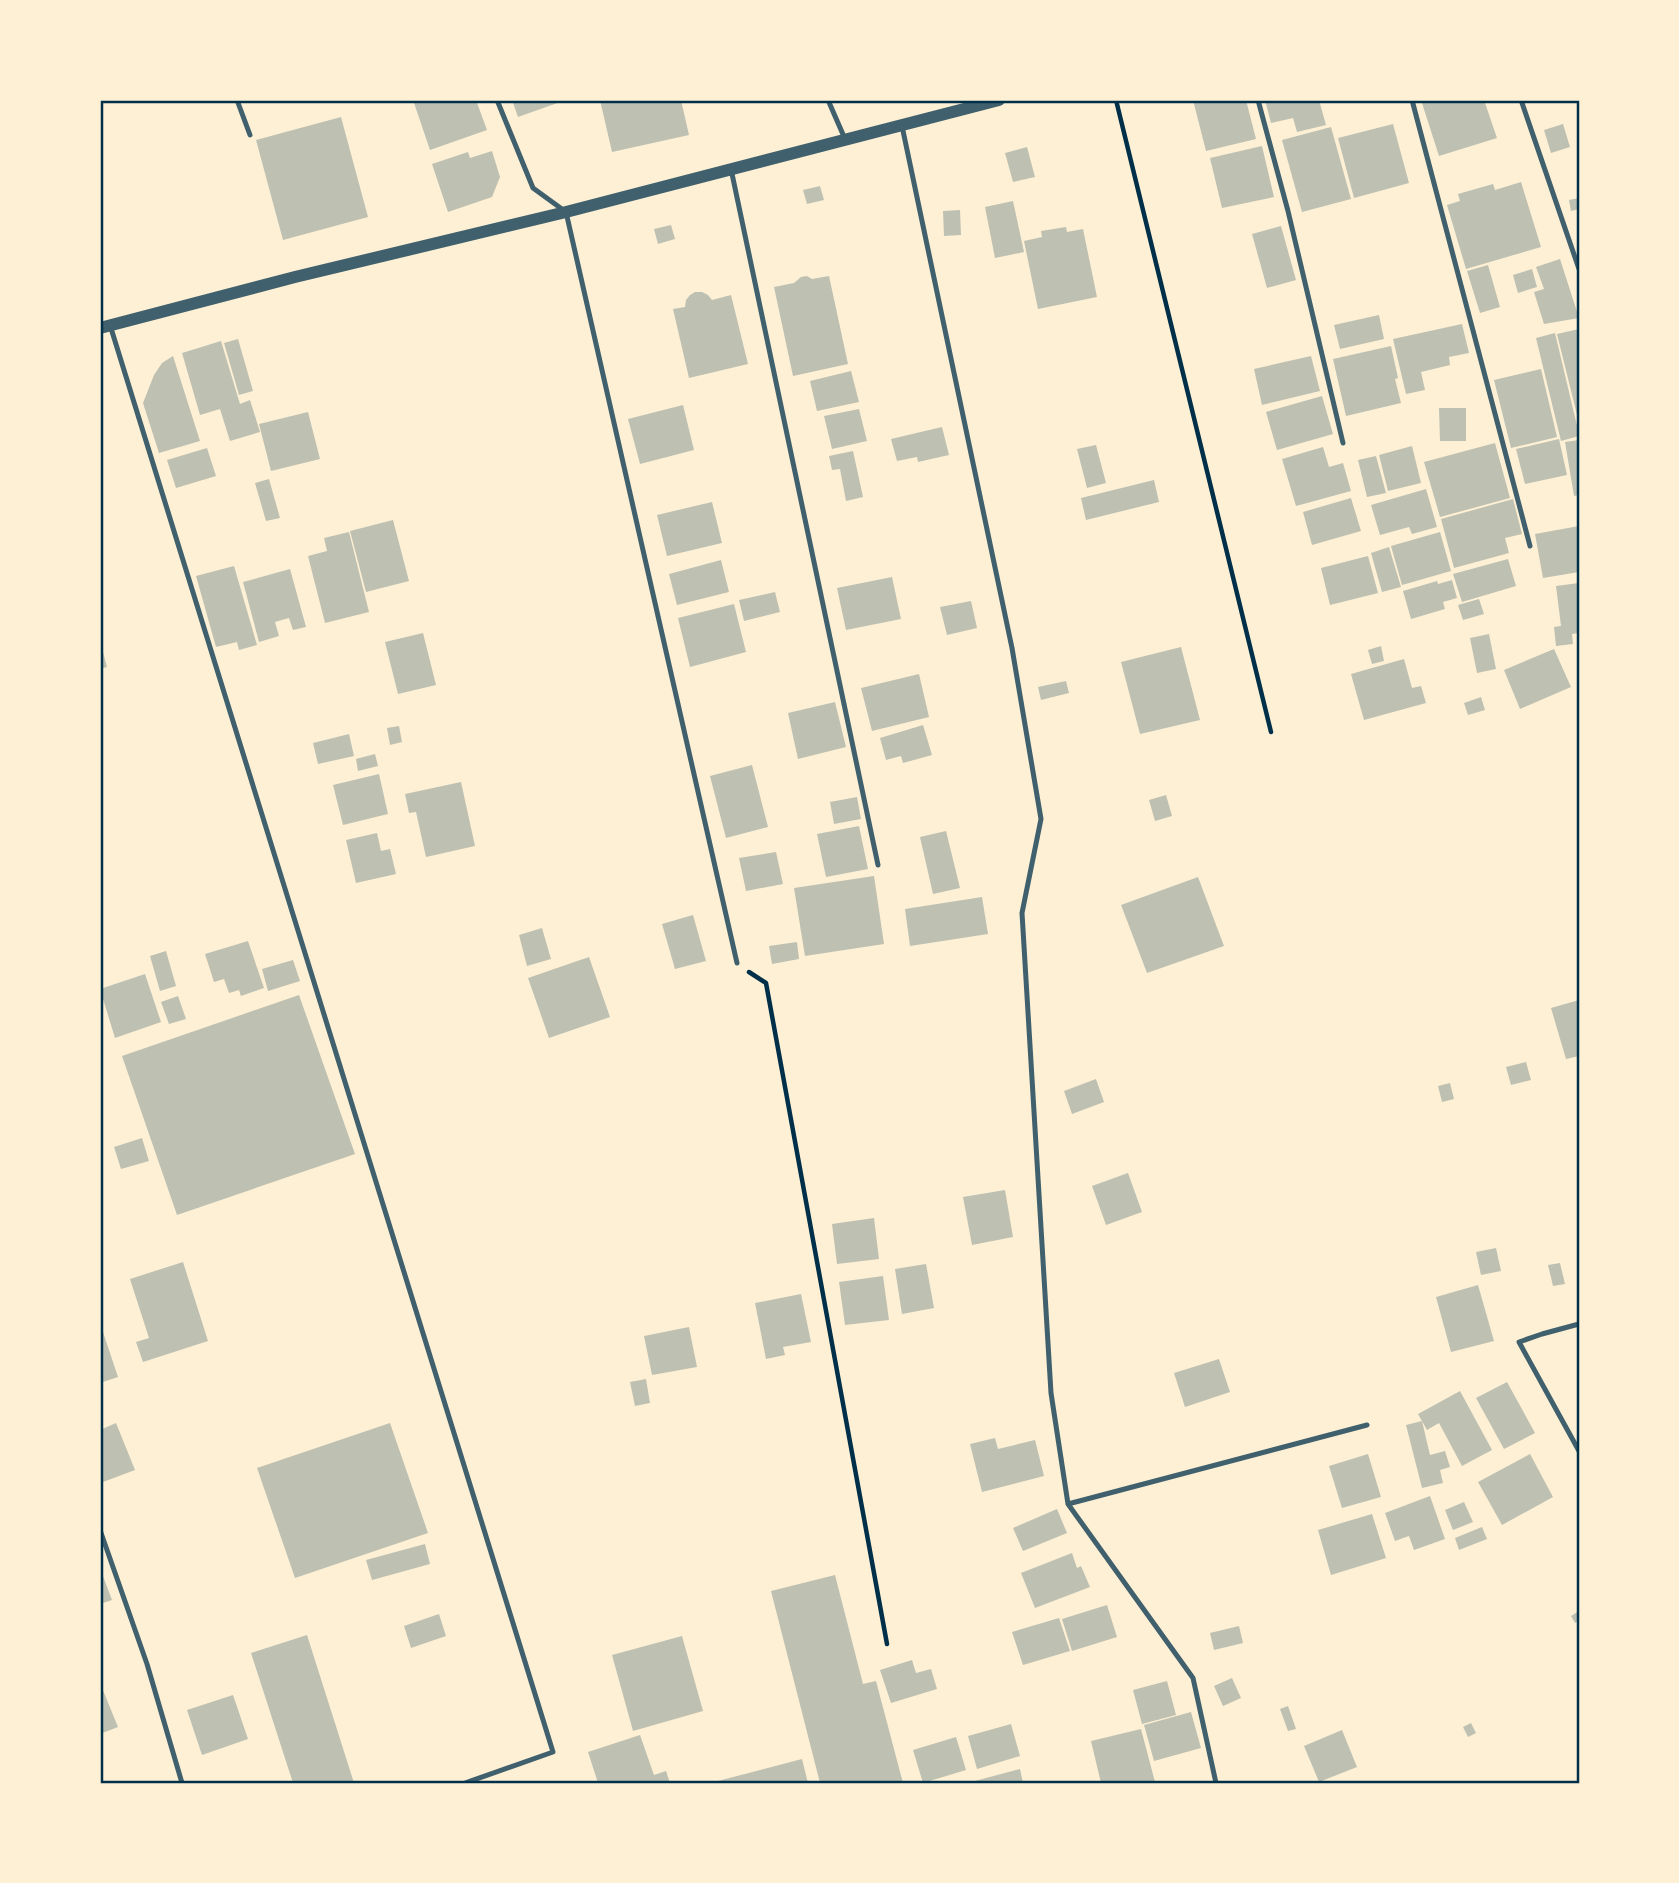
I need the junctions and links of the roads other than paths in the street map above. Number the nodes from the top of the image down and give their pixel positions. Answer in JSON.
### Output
{"nodes":[{"id":1,"x":237,"y":100,"type":"edge"},
{"id":2,"x":497,"y":100,"type":"edge"},
{"id":3,"x":828,"y":100,"type":"edge"},
{"id":4,"x":999,"y":100,"type":"edge"},
{"id":5,"x":1258,"y":100,"type":"edge"},
{"id":6,"x":1412,"y":100,"type":"edge"},
{"id":7,"x":1521,"y":100,"type":"edge"},
{"id":8,"x":902,"y":126,"type":"junction"},
{"id":9,"x":250,"y":135,"type":"dead end"},
{"id":10,"x":845,"y":140,"type":"junction"},
{"id":11,"x":732,"y":169,"type":"junction"},
{"id":12,"x":566,"y":212,"type":"junction"},
{"id":13,"x":1579,"y":269,"type":"edge"},
{"id":14,"x":105,"y":326,"type":"edge"},
{"id":15,"x":1343,"y":443,"type":"dead end"},
{"id":16,"x":1530,"y":546,"type":"dead end"},
{"id":17,"x":878,"y":865,"type":"dead end"},
{"id":18,"x":737,"y":963,"type":"road end"},
{"id":19,"x":1579,"y":1324,"type":"edge"},
{"id":20,"x":1367,"y":1425,"type":"dead end"},
{"id":21,"x":1579,"y":1451,"type":"edge"},
{"id":22,"x":1068,"y":1504,"type":"junction"},
{"id":23,"x":100,"y":1530,"type":"edge"},
{"id":24,"x":182,"y":1783,"type":"edge"},
{"id":25,"x":465,"y":1783,"type":"edge"},
{"id":26,"x":1216,"y":1783,"type":"edge"}],
"edges":[{"from":1,"to":9,"type":"lane"},
{"from":2,"to":12,"type":"lane"},
{"from":3,"to":10,"type":"lane"},
{"from":4,"to":8,"type":"street"},
{"from":5,"to":15,"type":"lane"},
{"from":6,"to":16,"type":"lane"},
{"from":7,"to":13,"type":"lane"},
{"from":8,"to":10,"type":"street"},
{"from":8,"to":22,"type":"lane"},
{"from":10,"to":11,"type":"street"},
{"from":11,"to":12,"type":"street"},
{"from":11,"to":17,"type":"lane"},
{"from":12,"to":14,"type":"street"},
{"from":12,"to":18,"type":"lane"},
{"from":14,"to":25,"type":"lane"},
{"from":19,"to":21,"type":"lane"},
{"from":20,"to":22,"type":"lane"},
{"from":22,"to":26,"type":"lane"},
{"from":23,"to":24,"type":"lane"}]}
